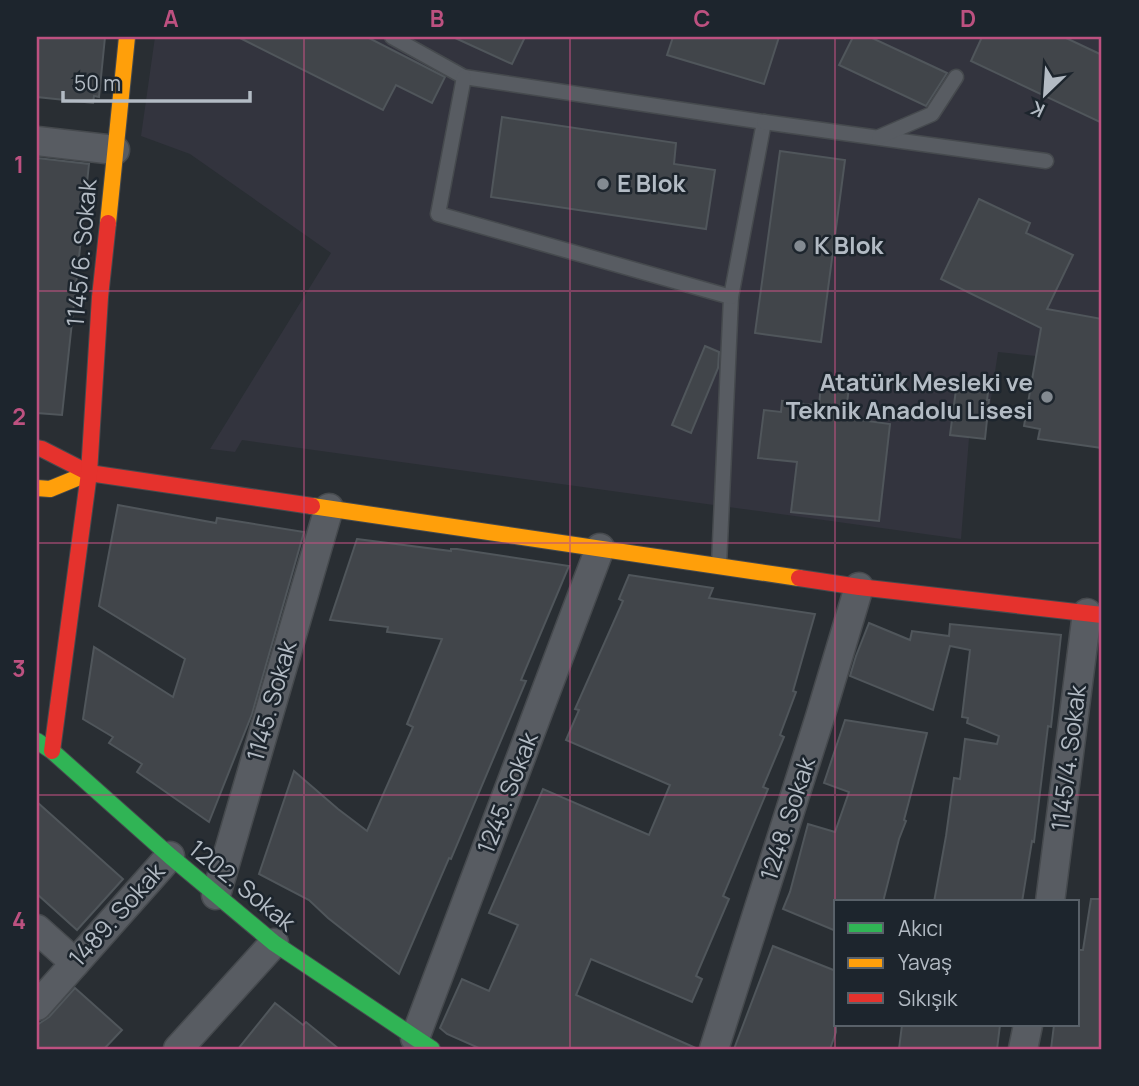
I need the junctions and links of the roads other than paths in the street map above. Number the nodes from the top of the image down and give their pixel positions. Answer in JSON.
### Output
{"nodes":[{"id":1,"x":127,"y":37,"type":"edge"},
{"id":2,"x":392,"y":37,"type":"edge"},
{"id":3,"x":464,"y":77,"type":"junction"},
{"id":4,"x":956,"y":77,"type":"dead end"},
{"id":5,"x":764,"y":122,"type":"junction"},
{"id":6,"x":878,"y":138,"type":"junction"},
{"id":7,"x":37,"y":141,"type":"edge"},
{"id":8,"x":115,"y":150,"type":"junction"},
{"id":9,"x":1046,"y":161,"type":"dead end"},
{"id":10,"x":731,"y":297,"type":"junction"},
{"id":11,"x":37,"y":448,"type":"edge"},
{"id":12,"x":89,"y":473,"type":"junction"},
{"id":13,"x":37,"y":488,"type":"edge"},
{"id":14,"x":329,"y":508,"type":"junction"},
{"id":15,"x":600,"y":548,"type":"junction"},
{"id":16,"x":719,"y":566,"type":"junction"},
{"id":17,"x":859,"y":587,"type":"junction"},
{"id":18,"x":1095,"y":614,"type":"edge"},
{"id":19,"x":37,"y":741,"type":"edge"},
{"id":20,"x":52,"y":751,"type":"junction"},
{"id":21,"x":170,"y":856,"type":"junction"},
{"id":22,"x":216,"y":895,"type":"junction"},
{"id":23,"x":1050,"y":900,"type":"edge"},
{"id":24,"x":37,"y":929,"type":"edge"},
{"id":25,"x":274,"y":943,"type":"junction"},
{"id":26,"x":75,"y":963,"type":"junction"},
{"id":27,"x":37,"y":1006,"type":"edge"},
{"id":28,"x":1028,"y":1026,"type":"edge"},
{"id":29,"x":423,"y":1043,"type":"edge"},
{"id":30,"x":178,"y":1049,"type":"edge"},
{"id":31,"x":714,"y":1049,"type":"edge"},
{"id":32,"x":1023,"y":1049,"type":"edge"}],
"edges":[{"from":1,"to":8,"type":"street","name":"1145/6. Sokak"},
{"from":2,"to":3,"type":"lane"},
{"from":3,"to":5,"type":"lane"},
{"from":3,"to":10,"type":"lane"},
{"from":4,"to":6,"type":"lane"},
{"from":5,"to":6,"type":"lane"},
{"from":5,"to":10,"type":"lane"},
{"from":6,"to":9,"type":"lane"},
{"from":7,"to":8,"type":"street"},
{"from":8,"to":12,"type":"street","name":"1145/6. Sokak"},
{"from":10,"to":16,"type":"lane"},
{"from":11,"to":12,"type":"street"},
{"from":12,"to":13,"type":"street"},
{"from":12,"to":14,"type":"street"},
{"from":12,"to":20,"type":"street","name":"1145/6. Sokak"},
{"from":14,"to":15,"type":"street"},
{"from":14,"to":22,"type":"street","name":"1145. Sokak"},
{"from":15,"to":16,"type":"street"},
{"from":15,"to":29,"type":"street","name":"1245. Sokak"},
{"from":16,"to":17,"type":"street"},
{"from":17,"to":18,"type":"street"},
{"from":17,"to":31,"type":"street","name":"1248. Sokak"},
{"from":18,"to":23,"type":"street","name":"1145/4. Sokak"},
{"from":19,"to":20,"type":"street","name":"1202. Sokak"},
{"from":20,"to":21,"type":"street","name":"1202. Sokak"},
{"from":21,"to":22,"type":"street","name":"1202. Sokak"},
{"from":21,"to":26,"type":"street","name":"1489. Sokak"},
{"from":22,"to":25,"type":"street","name":"1202. Sokak"},
{"from":24,"to":26,"type":"street"},
{"from":25,"to":29,"type":"street","name":"1202. Sokak"},
{"from":25,"to":30,"type":"street"},
{"from":26,"to":27,"type":"street","name":"1489. Sokak"},
{"from":28,"to":32,"type":"street"}]}
